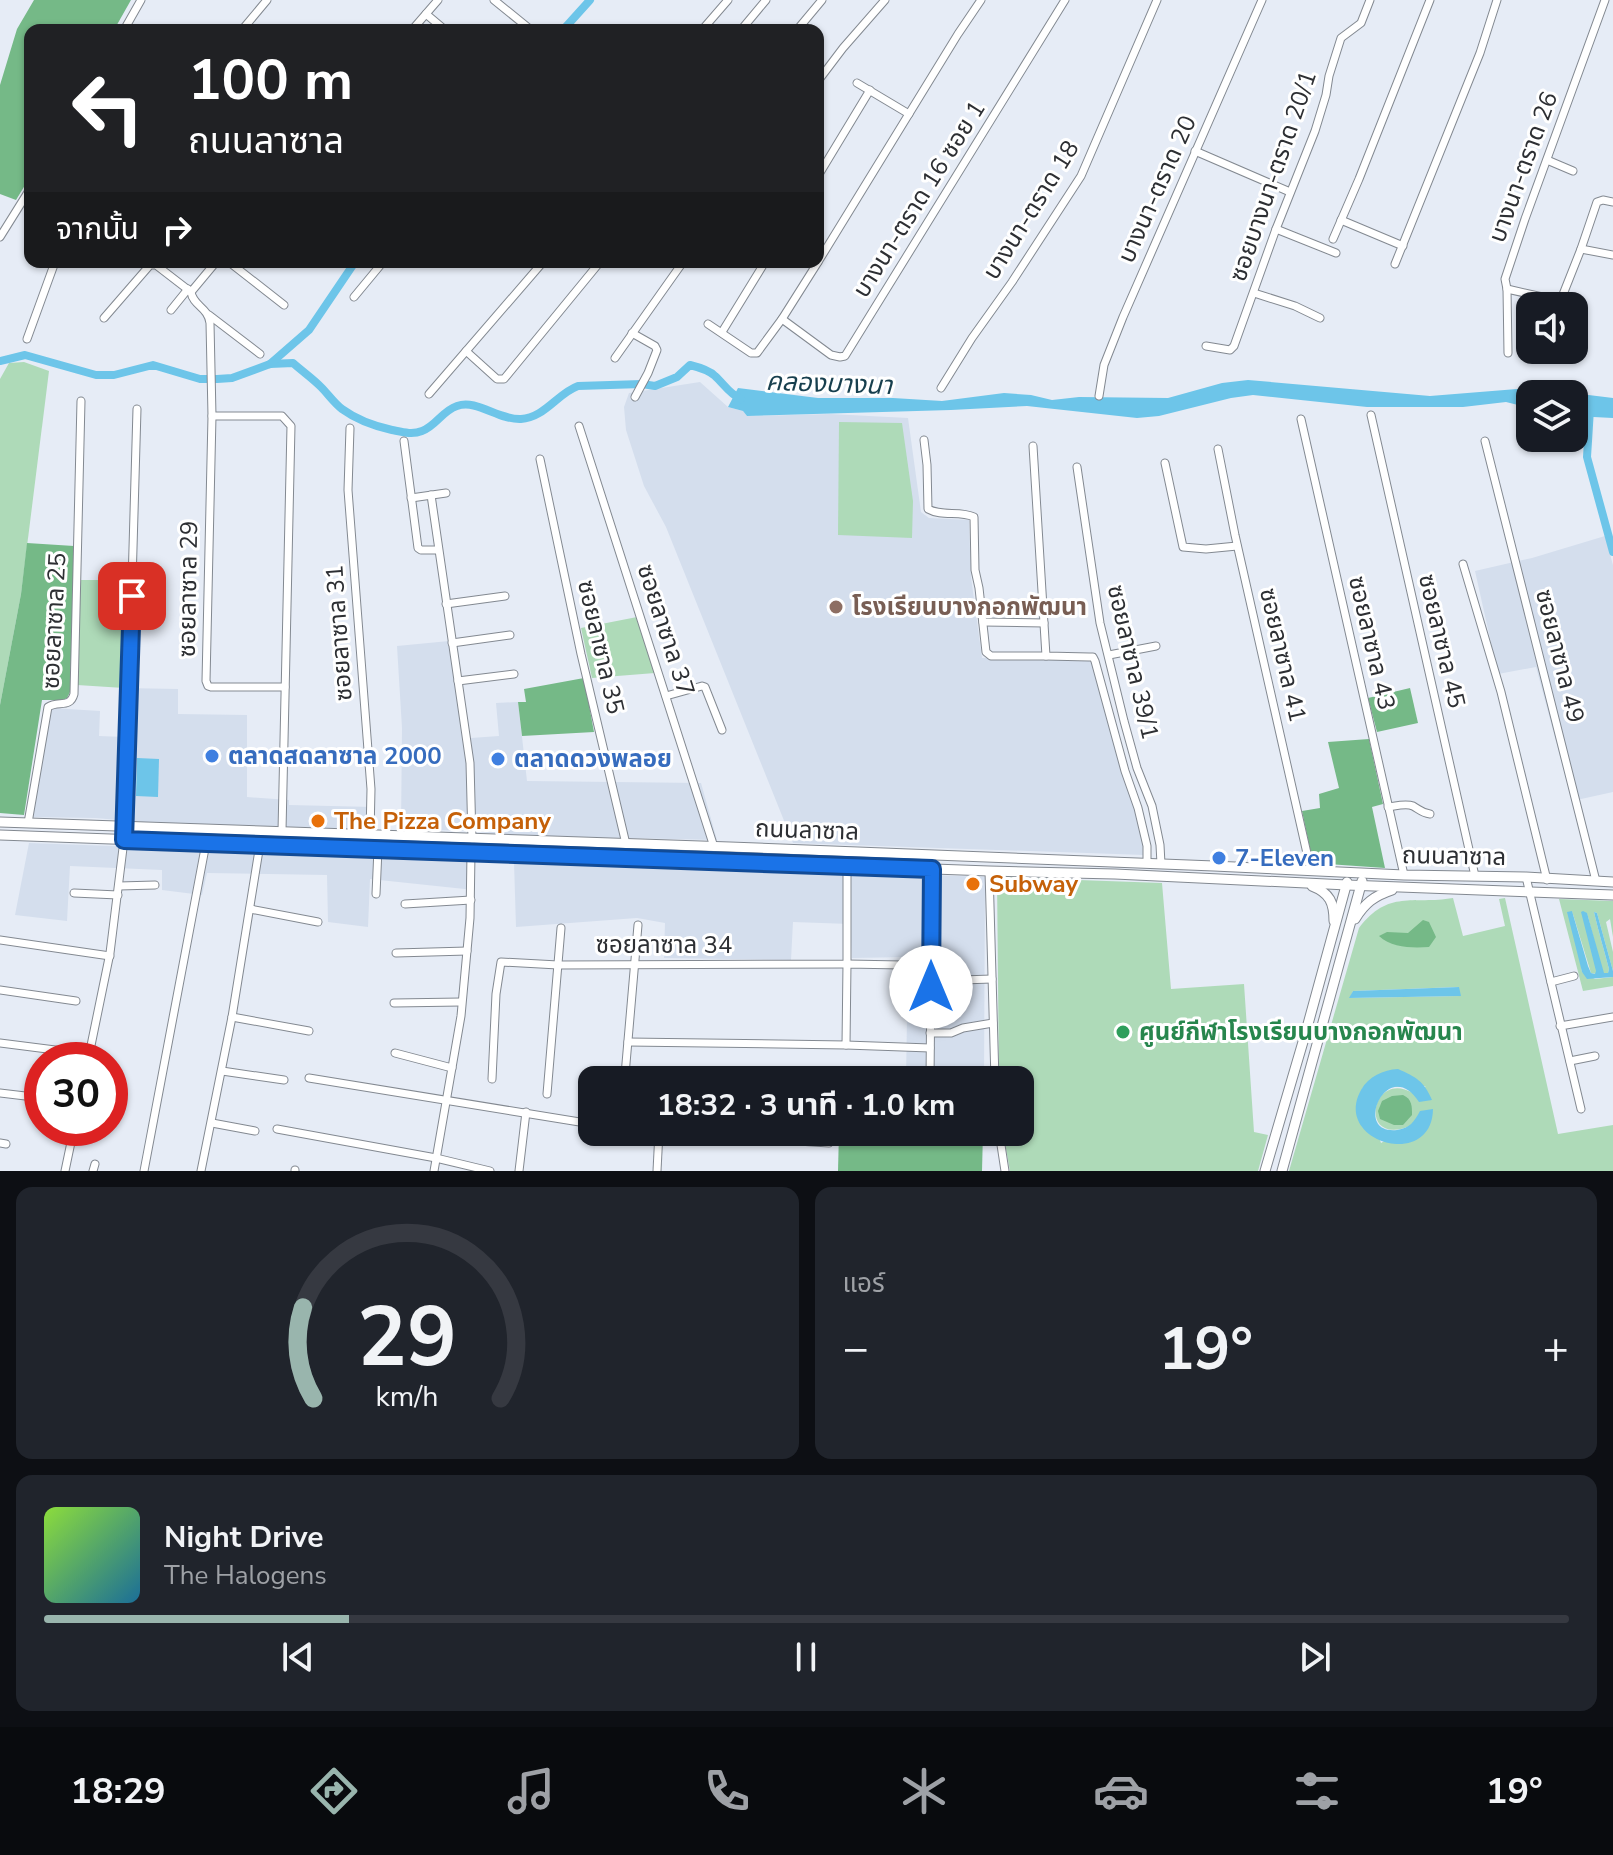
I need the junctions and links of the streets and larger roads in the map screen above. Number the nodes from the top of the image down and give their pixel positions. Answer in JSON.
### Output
{"nodes":[{"id":1,"x":141,"y":0,"type":"edge"},
{"id":2,"x":267,"y":0,"type":"edge"},
{"id":3,"x":438,"y":0,"type":"edge"},
{"id":4,"x":494,"y":0,"type":"edge"},
{"id":5,"x":728,"y":0,"type":"edge"},
{"id":6,"x":766,"y":0,"type":"edge"},
{"id":7,"x":822,"y":0,"type":"edge"},
{"id":8,"x":885,"y":0,"type":"edge"},
{"id":9,"x":981,"y":0,"type":"edge"},
{"id":10,"x":1065,"y":0,"type":"edge"},
{"id":11,"x":1157,"y":0,"type":"edge"},
{"id":12,"x":1262,"y":0,"type":"edge"},
{"id":13,"x":1370,"y":0,"type":"edge"},
{"id":14,"x":1430,"y":0,"type":"edge"},
{"id":15,"x":1497,"y":0,"type":"edge"},
{"id":16,"x":1605,"y":0,"type":"edge"},
{"id":17,"x":426,"y":14,"type":"junction"},
{"id":18,"x":127,"y":24,"type":"edge"},
{"id":19,"x":247,"y":24,"type":"edge"},
{"id":20,"x":417,"y":24,"type":"edge"},
{"id":21,"x":438,"y":24,"type":"edge"},
{"id":22,"x":524,"y":24,"type":"edge"},
{"id":23,"x":707,"y":24,"type":"edge"},
{"id":24,"x":746,"y":24,"type":"edge"},
{"id":25,"x":802,"y":24,"type":"edge"},
{"id":26,"x":824,"y":73,"type":"edge"},
{"id":27,"x":857,"y":83,"type":"dead end"},
{"id":28,"x":870,"y":90,"type":"junction"},
{"id":29,"x":909,"y":114,"type":"junction"},
{"id":30,"x":1195,"y":151,"type":"junction"},
{"id":31,"x":1547,"y":160,"type":"junction"},
{"id":32,"x":824,"y":166,"type":"edge"},
{"id":33,"x":1573,"y":171,"type":"dead end"},
{"id":34,"x":1290,"y":192,"type":"junction"},
{"id":35,"x":24,"y":199,"type":"edge"},
{"id":36,"x":1613,"y":202,"type":"edge"},
{"id":37,"x":1341,"y":220,"type":"junction"},
{"id":38,"x":1276,"y":229,"type":"junction"},
{"id":39,"x":0,"y":237,"type":"edge"},
{"id":40,"x":1333,"y":239,"type":"dead end"},
{"id":41,"x":1403,"y":246,"type":"junction"},
{"id":42,"x":1581,"y":249,"type":"junction"},
{"id":43,"x":824,"y":252,"type":"edge"},
{"id":44,"x":1336,"y":253,"type":"dead end"},
{"id":45,"x":1613,"y":255,"type":"edge"},
{"id":46,"x":1395,"y":264,"type":"dead end"},
{"id":47,"x":53,"y":268,"type":"edge"},
{"id":48,"x":147,"y":268,"type":"edge"},
{"id":49,"x":160,"y":268,"type":"edge"},
{"id":50,"x":211,"y":268,"type":"edge"},
{"id":51,"x":237,"y":268,"type":"edge"},
{"id":52,"x":378,"y":268,"type":"edge"},
{"id":53,"x":538,"y":268,"type":"edge"},
{"id":54,"x":595,"y":268,"type":"edge"},
{"id":55,"x":679,"y":268,"type":"edge"},
{"id":56,"x":761,"y":268,"type":"edge"},
{"id":57,"x":814,"y":268,"type":"edge"},
{"id":58,"x":1507,"y":289,"type":"junction"},
{"id":59,"x":190,"y":291,"type":"junction"},
{"id":60,"x":1254,"y":293,"type":"junction"},
{"id":61,"x":354,"y":297,"type":"dead end"},
{"id":62,"x":284,"y":305,"type":"dead end"},
{"id":63,"x":171,"y":310,"type":"dead end"},
{"id":64,"x":209,"y":315,"type":"junction"},
{"id":65,"x":104,"y":318,"type":"dead end"},
{"id":66,"x":1320,"y":318,"type":"dead end"},
{"id":67,"x":782,"y":319,"type":"junction"},
{"id":68,"x":708,"y":324,"type":"dead end"},
{"id":69,"x":722,"y":332,"type":"junction"},
{"id":70,"x":632,"y":333,"type":"junction"},
{"id":71,"x":27,"y":339,"type":"dead end"},
{"id":72,"x":1206,"y":346,"type":"dead end"},
{"id":73,"x":466,"y":351,"type":"junction"},
{"id":74,"x":1508,"y":353,"type":"dead end"},
{"id":75,"x":260,"y":354,"type":"dead end"},
{"id":76,"x":615,"y":358,"type":"dead end"},
{"id":77,"x":941,"y":388,"type":"dead end"},
{"id":78,"x":429,"y":394,"type":"dead end"},
{"id":79,"x":1099,"y":396,"type":"dead end"},
{"id":80,"x":635,"y":397,"type":"dead end"},
{"id":81,"x":81,"y":401,"type":"dead end"},
{"id":82,"x":137,"y":409,"type":"dead end"},
{"id":83,"x":1371,"y":415,"type":"dead end"},
{"id":84,"x":212,"y":416,"type":"junction"},
{"id":85,"x":1301,"y":419,"type":"dead end"},
{"id":86,"x":579,"y":426,"type":"dead end"},
{"id":87,"x":350,"y":428,"type":"dead end"},
{"id":88,"x":924,"y":440,"type":"dead end"},
{"id":89,"x":404,"y":441,"type":"dead end"},
{"id":90,"x":1485,"y":441,"type":"dead end"},
{"id":91,"x":1033,"y":446,"type":"dead end"},
{"id":92,"x":1218,"y":449,"type":"dead end"},
{"id":93,"x":540,"y":459,"type":"dead end"},
{"id":94,"x":1165,"y":463,"type":"dead end"},
{"id":95,"x":1077,"y":467,"type":"dead end"},
{"id":96,"x":446,"y":493,"type":"dead end"},
{"id":97,"x":431,"y":495,"type":"junction"},
{"id":98,"x":411,"y":498,"type":"junction"},
{"id":99,"x":1237,"y":546,"type":"junction"},
{"id":100,"x":438,"y":550,"type":"junction"},
{"id":101,"x":1463,"y":564,"type":"dead end"},
{"id":102,"x":505,"y":596,"type":"dead end"},
{"id":103,"x":446,"y":604,"type":"junction"},
{"id":104,"x":983,"y":622,"type":"junction"},
{"id":105,"x":1044,"y":623,"type":"junction"},
{"id":106,"x":510,"y":635,"type":"dead end"},
{"id":107,"x":452,"y":643,"type":"junction"},
{"id":108,"x":1156,"y":646,"type":"dead end"},
{"id":109,"x":1109,"y":655,"type":"junction"},
{"id":110,"x":1046,"y":656,"type":"junction"},
{"id":111,"x":514,"y":674,"type":"dead end"},
{"id":112,"x":458,"y":681,"type":"junction"},
{"id":113,"x":285,"y":687,"type":"junction"},
{"id":114,"x":666,"y":696,"type":"junction"},
{"id":115,"x":722,"y":730,"type":"dead end"},
{"id":116,"x":1388,"y":807,"type":"junction"},
{"id":117,"x":1430,"y":814,"type":"dead end"},
{"id":118,"x":0,"y":822,"type":"edge"},
{"id":119,"x":28,"y":823,"type":"junction"},
{"id":120,"x":125,"y":826,"type":"junction"},
{"id":121,"x":282,"y":831,"type":"junction"},
{"id":122,"x":370,"y":835,"type":"junction"},
{"id":123,"x":0,"y":838,"type":"edge"},
{"id":124,"x":472,"y":839,"type":"junction"},
{"id":125,"x":124,"y":840,"type":"junction"},
{"id":126,"x":206,"y":843,"type":"junction"},
{"id":127,"x":260,"y":844,"type":"junction"},
{"id":128,"x":626,"y":844,"type":"junction"},
{"id":129,"x":714,"y":847,"type":"junction"},
{"id":130,"x":378,"y":849,"type":"junction"},
{"id":131,"x":471,"y":853,"type":"junction"},
{"id":132,"x":988,"y":858,"type":"junction"},
{"id":133,"x":1115,"y":862,"type":"junction"},
{"id":134,"x":1147,"y":863,"type":"junction"},
{"id":135,"x":1161,"y":864,"type":"junction"},
{"id":136,"x":847,"y":866,"type":"junction"},
{"id":137,"x":932,"y":869,"type":"junction"},
{"id":138,"x":989,"y":871,"type":"junction"},
{"id":139,"x":1311,"y":871,"type":"junction"},
{"id":140,"x":1349,"y":873,"type":"junction"},
{"id":141,"x":1363,"y":873,"type":"junction"},
{"id":142,"x":1115,"y":874,"type":"junction"},
{"id":143,"x":1404,"y":875,"type":"junction"},
{"id":144,"x":1480,"y":877,"type":"junction"},
{"id":145,"x":1526,"y":877,"type":"junction"},
{"id":146,"x":1547,"y":880,"type":"junction"},
{"id":147,"x":1596,"y":881,"type":"junction"},
{"id":148,"x":1613,"y":882,"type":"edge"},
{"id":149,"x":1294,"y":883,"type":"junction"},
{"id":150,"x":155,"y":885,"type":"dead end"},
{"id":151,"x":1347,"y":885,"type":"junction"},
{"id":152,"x":119,"y":886,"type":"junction"},
{"id":153,"x":1360,"y":886,"type":"junction"},
{"id":154,"x":1411,"y":888,"type":"junction"},
{"id":155,"x":1486,"y":891,"type":"junction"},
{"id":156,"x":74,"y":893,"type":"dead end"},
{"id":157,"x":1531,"y":893,"type":"junction"},
{"id":158,"x":376,"y":894,"type":"dead end"},
{"id":159,"x":118,"y":895,"type":"junction"},
{"id":160,"x":1613,"y":895,"type":"edge"},
{"id":161,"x":471,"y":900,"type":"junction"},
{"id":162,"x":405,"y":904,"type":"dead end"},
{"id":163,"x":250,"y":909,"type":"junction"},
{"id":164,"x":318,"y":922,"type":"dead end"},
{"id":165,"x":638,"y":925,"type":"dead end"},
{"id":166,"x":561,"y":928,"type":"dead end"},
{"id":167,"x":1346,"y":938,"type":"junction"},
{"id":168,"x":0,"y":940,"type":"edge"},
{"id":169,"x":1332,"y":940,"type":"junction"},
{"id":170,"x":467,"y":951,"type":"junction"},
{"id":171,"x":396,"y":953,"type":"dead end"},
{"id":172,"x":110,"y":956,"type":"junction"},
{"id":173,"x":847,"y":964,"type":"junction"},
{"id":174,"x":558,"y":965,"type":"junction"},
{"id":175,"x":635,"y":965,"type":"junction"},
{"id":176,"x":902,"y":965,"type":"dead end"},
{"id":177,"x":1574,"y":976,"type":"dead end"},
{"id":178,"x":992,"y":979,"type":"junction"},
{"id":179,"x":931,"y":981,"type":"junction"},
{"id":180,"x":1551,"y":982,"type":"junction"},
{"id":181,"x":0,"y":990,"type":"edge"},
{"id":182,"x":76,"y":1001,"type":"dead end"},
{"id":183,"x":461,"y":1002,"type":"junction"},
{"id":184,"x":394,"y":1003,"type":"dead end"},
{"id":185,"x":232,"y":1017,"type":"junction"},
{"id":186,"x":1613,"y":1018,"type":"edge"},
{"id":187,"x":993,"y":1023,"type":"junction"},
{"id":188,"x":1560,"y":1026,"type":"junction"},
{"id":189,"x":309,"y":1031,"type":"dead end"},
{"id":190,"x":930,"y":1033,"type":"junction"},
{"id":191,"x":92,"y":1042,"type":"edge"},
{"id":192,"x":628,"y":1042,"type":"junction"},
{"id":193,"x":0,"y":1043,"type":"edge"},
{"id":194,"x":846,"y":1045,"type":"junction"},
{"id":195,"x":24,"y":1046,"type":"edge"},
{"id":196,"x":930,"y":1048,"type":"junction"},
{"id":197,"x":395,"y":1053,"type":"dead end"},
{"id":198,"x":1595,"y":1056,"type":"dead end"},
{"id":199,"x":1570,"y":1061,"type":"junction"},
{"id":200,"x":626,"y":1066,"type":"edge"},
{"id":201,"x":930,"y":1066,"type":"edge"},
{"id":202,"x":995,"y":1066,"type":"edge"},
{"id":203,"x":452,"y":1068,"type":"junction"},
{"id":204,"x":222,"y":1071,"type":"junction"},
{"id":205,"x":309,"y":1078,"type":"dead end"},
{"id":206,"x":492,"y":1079,"type":"dead end"},
{"id":207,"x":284,"y":1080,"type":"dead end"},
{"id":208,"x":0,"y":1093,"type":"edge"},
{"id":209,"x":547,"y":1094,"type":"dead end"},
{"id":210,"x":24,"y":1096,"type":"edge"},
{"id":211,"x":446,"y":1100,"type":"junction"},
{"id":212,"x":1581,"y":1109,"type":"dead end"},
{"id":213,"x":526,"y":1112,"type":"junction"},
{"id":214,"x":578,"y":1121,"type":"edge"},
{"id":215,"x":212,"y":1123,"type":"junction"},
{"id":216,"x":277,"y":1129,"type":"dead end"},
{"id":217,"x":255,"y":1131,"type":"dead end"},
{"id":218,"x":70,"y":1146,"type":"edge"},
{"id":219,"x":658,"y":1146,"type":"edge"},
{"id":220,"x":1001,"y":1146,"type":"edge"},
{"id":221,"x":436,"y":1158,"type":"junction"},
{"id":222,"x":65,"y":1171,"type":"edge"},
{"id":223,"x":144,"y":1171,"type":"edge"},
{"id":224,"x":201,"y":1171,"type":"edge"},
{"id":225,"x":434,"y":1171,"type":"edge"},
{"id":226,"x":490,"y":1171,"type":"edge"},
{"id":227,"x":519,"y":1171,"type":"edge"},
{"id":228,"x":657,"y":1171,"type":"edge"},
{"id":229,"x":1005,"y":1171,"type":"edge"},
{"id":230,"x":1265,"y":1171,"type":"edge"},
{"id":231,"x":1282,"y":1171,"type":"edge"}],
"edges":[{"from":1,"to":18,"type":"street"},
{"from":2,"to":19,"type":"street"},
{"from":3,"to":17,"type":"street"},
{"from":4,"to":22,"type":"street"},
{"from":5,"to":23,"type":"street"},
{"from":6,"to":24,"type":"street"},
{"from":7,"to":25,"type":"street"},
{"from":8,"to":26,"type":"street"},
{"from":9,"to":29,"type":"street"},
{"from":10,"to":67,"type":"street","name":"บางนา-ตราด 16 ซอย 1"},
{"from":11,"to":77,"type":"street","name":"บางนา-ตราด 18"},
{"from":12,"to":30,"type":"street","name":"บางนา-ตราด 20"},
{"from":13,"to":34,"type":"street","name":"ซอยบางนา-ตราด 20/1"},
{"from":14,"to":37,"type":"street"},
{"from":15,"to":41,"type":"street"},
{"from":16,"to":31,"type":"street","name":"บางนา-ตราด 26"},
{"from":17,"to":20,"type":"street"},
{"from":17,"to":21,"type":"street"},
{"from":27,"to":28,"type":"street"},
{"from":28,"to":29,"type":"street"},
{"from":28,"to":32,"type":"street"},
{"from":29,"to":43,"type":"street"},
{"from":30,"to":34,"type":"street"},
{"from":30,"to":79,"type":"street","name":"บางนา-ตราด 20"},
{"from":31,"to":33,"type":"street"},
{"from":31,"to":58,"type":"street","name":"บางนา-ตราด 26"},
{"from":34,"to":38,"type":"street","name":"ซอยบางนา-ตราด 20/1"},
{"from":35,"to":39,"type":"street"},
{"from":36,"to":42,"type":"street"},
{"from":37,"to":40,"type":"street"},
{"from":37,"to":41,"type":"street"},
{"from":38,"to":44,"type":"street"},
{"from":38,"to":60,"type":"street","name":"ซอยบางนา-ตราด 20/1"},
{"from":41,"to":46,"type":"street"},
{"from":42,"to":45,"type":"street"},
{"from":42,"to":58,"type":"street"},
{"from":47,"to":71,"type":"street"},
{"from":48,"to":65,"type":"street"},
{"from":49,"to":59,"type":"street"},
{"from":50,"to":59,"type":"street"},
{"from":51,"to":62,"type":"street"},
{"from":52,"to":61,"type":"street"},
{"from":53,"to":73,"type":"street"},
{"from":54,"to":73,"type":"street"},
{"from":55,"to":70,"type":"street"},
{"from":56,"to":69,"type":"street"},
{"from":57,"to":67,"type":"street"},
{"from":58,"to":74,"type":"street","name":"บางนา-ตราด 26"},
{"from":59,"to":63,"type":"street"},
{"from":59,"to":64,"type":"street"},
{"from":60,"to":66,"type":"street"},
{"from":60,"to":72,"type":"street","name":"ซอยบางนา-ตราด 20/1"},
{"from":64,"to":75,"type":"street"},
{"from":64,"to":84,"type":"street","name":"ซอยลาซาล 29"},
{"from":67,"to":69,"type":"street"},
{"from":68,"to":69,"type":"street"},
{"from":70,"to":76,"type":"street"},
{"from":70,"to":80,"type":"street"},
{"from":73,"to":78,"type":"street"},
{"from":81,"to":119,"type":"street","name":"ซอยลาซาล 25"},
{"from":82,"to":120,"type":"street"},
{"from":83,"to":144,"type":"street","name":"ซอยลาซาล 45"},
{"from":84,"to":113,"type":"street"},
{"from":84,"to":113,"type":"street","name":"ซอยลาซาล 29"},
{"from":85,"to":116,"type":"street","name":"ซอยลาซาล 43"},
{"from":86,"to":114,"type":"street","name":"ซอยลาซาล 37"},
{"from":87,"to":122,"type":"street","name":"ซอยลาซาล 31"},
{"from":88,"to":104,"type":"street"},
{"from":89,"to":98,"type":"street"},
{"from":90,"to":147,"type":"street","name":"ซอยลาซาล 49"},
{"from":91,"to":105,"type":"street"},
{"from":92,"to":99,"type":"street","name":"ซอยลาซาล 41"},
{"from":93,"to":128,"type":"street","name":"ซอยลาซาล 35"},
{"from":94,"to":99,"type":"street"},
{"from":95,"to":109,"type":"street","name":"ซอยลาซาล 39/1"},
{"from":96,"to":97,"type":"street"},
{"from":97,"to":98,"type":"street"},
{"from":97,"to":100,"type":"street"},
{"from":98,"to":100,"type":"street"},
{"from":99,"to":139,"type":"street","name":"ซอยลาซาล 41"},
{"from":100,"to":103,"type":"street"},
{"from":101,"to":146,"type":"street"},
{"from":102,"to":103,"type":"street"},
{"from":103,"to":107,"type":"street"},
{"from":104,"to":105,"type":"street"},
{"from":104,"to":110,"type":"street"},
{"from":105,"to":110,"type":"street"},
{"from":106,"to":107,"type":"street"},
{"from":107,"to":112,"type":"street"},
{"from":108,"to":109,"type":"street"},
{"from":109,"to":135,"type":"street","name":"ซอยลาซาล 39/1"},
{"from":110,"to":134,"type":"street"},
{"from":111,"to":112,"type":"street"},
{"from":112,"to":124,"type":"street"},
{"from":113,"to":121,"type":"street"},
{"from":114,"to":115,"type":"street"},
{"from":114,"to":129,"type":"street","name":"ซอยลาซาล 37"},
{"from":116,"to":117,"type":"street"},
{"from":116,"to":143,"type":"street","name":"ซอยลาซาล 43"},
{"from":118,"to":119,"type":"street","name":"ถนนลาซาล"},
{"from":119,"to":120,"type":"street","name":"ถนนลาซาล"},
{"from":120,"to":121,"type":"street","name":"ถนนลาซาล"},
{"from":120,"to":125,"type":"street"},
{"from":121,"to":122,"type":"street","name":"ถนนลาซาล"},
{"from":122,"to":124,"type":"street","name":"ถนนลาซาล"},
{"from":123,"to":125,"type":"street","name":"ถนนลาซาล"},
{"from":124,"to":128,"type":"street","name":"ถนนลาซาล"},
{"from":124,"to":131,"type":"street"},
{"from":125,"to":126,"type":"street","name":"ถนนลาซาล"},
{"from":125,"to":152,"type":"street"},
{"from":126,"to":127,"type":"street","name":"ถนนลาซาล"},
{"from":126,"to":223,"type":"street"},
{"from":127,"to":130,"type":"street","name":"ถนนลาซาล"},
{"from":127,"to":163,"type":"street"},
{"from":128,"to":129,"type":"street","name":"ถนนลาซาล"},
{"from":129,"to":132,"type":"street","name":"ถนนลาซาล"},
{"from":130,"to":131,"type":"street","name":"ถนนลาซาล"},
{"from":130,"to":158,"type":"street"},
{"from":131,"to":136,"type":"street","name":"ถนนลาซาล"},
{"from":131,"to":161,"type":"street"},
{"from":132,"to":133,"type":"street","name":"ถนนลาซาล"},
{"from":132,"to":138,"type":"street"},
{"from":133,"to":134,"type":"street","name":"ถนนลาซาล"},
{"from":133,"to":142,"type":"street"},
{"from":134,"to":135,"type":"street","name":"ถนนลาซาล"},
{"from":135,"to":139,"type":"street","name":"ถนนลาซาล"},
{"from":136,"to":137,"type":"street","name":"ถนนลาซาล"},
{"from":136,"to":173,"type":"street"},
{"from":137,"to":138,"type":"street","name":"ถนนลาซาล"},
{"from":137,"to":179,"type":"street"},
{"from":138,"to":142,"type":"street","name":"ถนนลาซาล"},
{"from":138,"to":178,"type":"street"},
{"from":139,"to":140,"type":"street","name":"ถนนลาซาล"},
{"from":140,"to":141,"type":"street","name":"ถนนลาซาล"},
{"from":140,"to":151,"type":"street"},
{"from":141,"to":143,"type":"street","name":"ถนนลาซาล"},
{"from":141,"to":153,"type":"street"},
{"from":142,"to":149,"type":"street","name":"ถนนลาซาล"},
{"from":143,"to":144,"type":"street","name":"ถนนลาซาล"},
{"from":144,"to":145,"type":"street","name":"ถนนลาซาล"},
{"from":144,"to":155,"type":"street"},
{"from":145,"to":146,"type":"street","name":"ถนนลาซาล"},
{"from":145,"to":157,"type":"street"},
{"from":146,"to":147,"type":"street","name":"ถนนลาซาล"},
{"from":147,"to":148,"type":"street","name":"ถนนลาซาล"},
{"from":149,"to":151,"type":"street","name":"ถนนลาซาล"},
{"from":149,"to":169,"type":"street"},
{"from":150,"to":152,"type":"street"},
{"from":151,"to":153,"type":"street","name":"ถนนลาซาล"},
{"from":151,"to":169,"type":"street"},
{"from":152,"to":159,"type":"street"},
{"from":153,"to":154,"type":"street","name":"ถนนลาซาล"},
{"from":153,"to":167,"type":"street"},
{"from":154,"to":155,"type":"street","name":"ถนนลาซาล"},
{"from":154,"to":167,"type":"street"},
{"from":155,"to":157,"type":"street","name":"ถนนลาซาล"},
{"from":156,"to":159,"type":"street"},
{"from":157,"to":160,"type":"street","name":"ถนนลาซาล"},
{"from":157,"to":180,"type":"street"},
{"from":159,"to":172,"type":"street"},
{"from":161,"to":162,"type":"street"},
{"from":161,"to":170,"type":"street"},
{"from":163,"to":164,"type":"street"},
{"from":163,"to":185,"type":"street"},
{"from":165,"to":175,"type":"street"},
{"from":166,"to":174,"type":"street"},
{"from":167,"to":231,"type":"street"},
{"from":168,"to":172,"type":"street"},
{"from":169,"to":230,"type":"street"},
{"from":170,"to":171,"type":"street"},
{"from":170,"to":183,"type":"street"},
{"from":172,"to":191,"type":"street"},
{"from":173,"to":175,"type":"street","name":"ซอยลาซาล 34"},
{"from":173,"to":176,"type":"street","name":"ซอยลาซาล 34"},
{"from":173,"to":194,"type":"street"},
{"from":174,"to":175,"type":"street","name":"ซอยลาซาล 34"},
{"from":174,"to":206,"type":"street","name":"ซอยลาซาล 34"},
{"from":174,"to":209,"type":"street"},
{"from":175,"to":192,"type":"street"},
{"from":177,"to":180,"type":"street"},
{"from":178,"to":179,"type":"street"},
{"from":178,"to":187,"type":"street"},
{"from":179,"to":190,"type":"street"},
{"from":180,"to":188,"type":"street"},
{"from":181,"to":182,"type":"street"},
{"from":183,"to":184,"type":"street"},
{"from":183,"to":203,"type":"street"},
{"from":185,"to":189,"type":"street"},
{"from":185,"to":204,"type":"street"},
{"from":186,"to":188,"type":"street"},
{"from":187,"to":190,"type":"street"},
{"from":187,"to":202,"type":"street"},
{"from":188,"to":199,"type":"street"},
{"from":190,"to":196,"type":"street"},
{"from":192,"to":194,"type":"street"},
{"from":192,"to":200,"type":"street"},
{"from":193,"to":195,"type":"street"},
{"from":194,"to":196,"type":"street"},
{"from":196,"to":201,"type":"street"},
{"from":197,"to":203,"type":"street"},
{"from":198,"to":199,"type":"street"},
{"from":199,"to":212,"type":"street"},
{"from":203,"to":211,"type":"street"},
{"from":204,"to":207,"type":"street"},
{"from":204,"to":215,"type":"street"},
{"from":205,"to":211,"type":"street"},
{"from":208,"to":210,"type":"street"},
{"from":211,"to":213,"type":"street"},
{"from":211,"to":221,"type":"street"},
{"from":213,"to":214,"type":"street"},
{"from":213,"to":227,"type":"street"},
{"from":215,"to":217,"type":"street"},
{"from":215,"to":224,"type":"street"},
{"from":216,"to":221,"type":"street"},
{"from":218,"to":222,"type":"street"},
{"from":219,"to":228,"type":"street"},
{"from":220,"to":229,"type":"street"},
{"from":221,"to":225,"type":"street"},
{"from":221,"to":226,"type":"street"}]}
